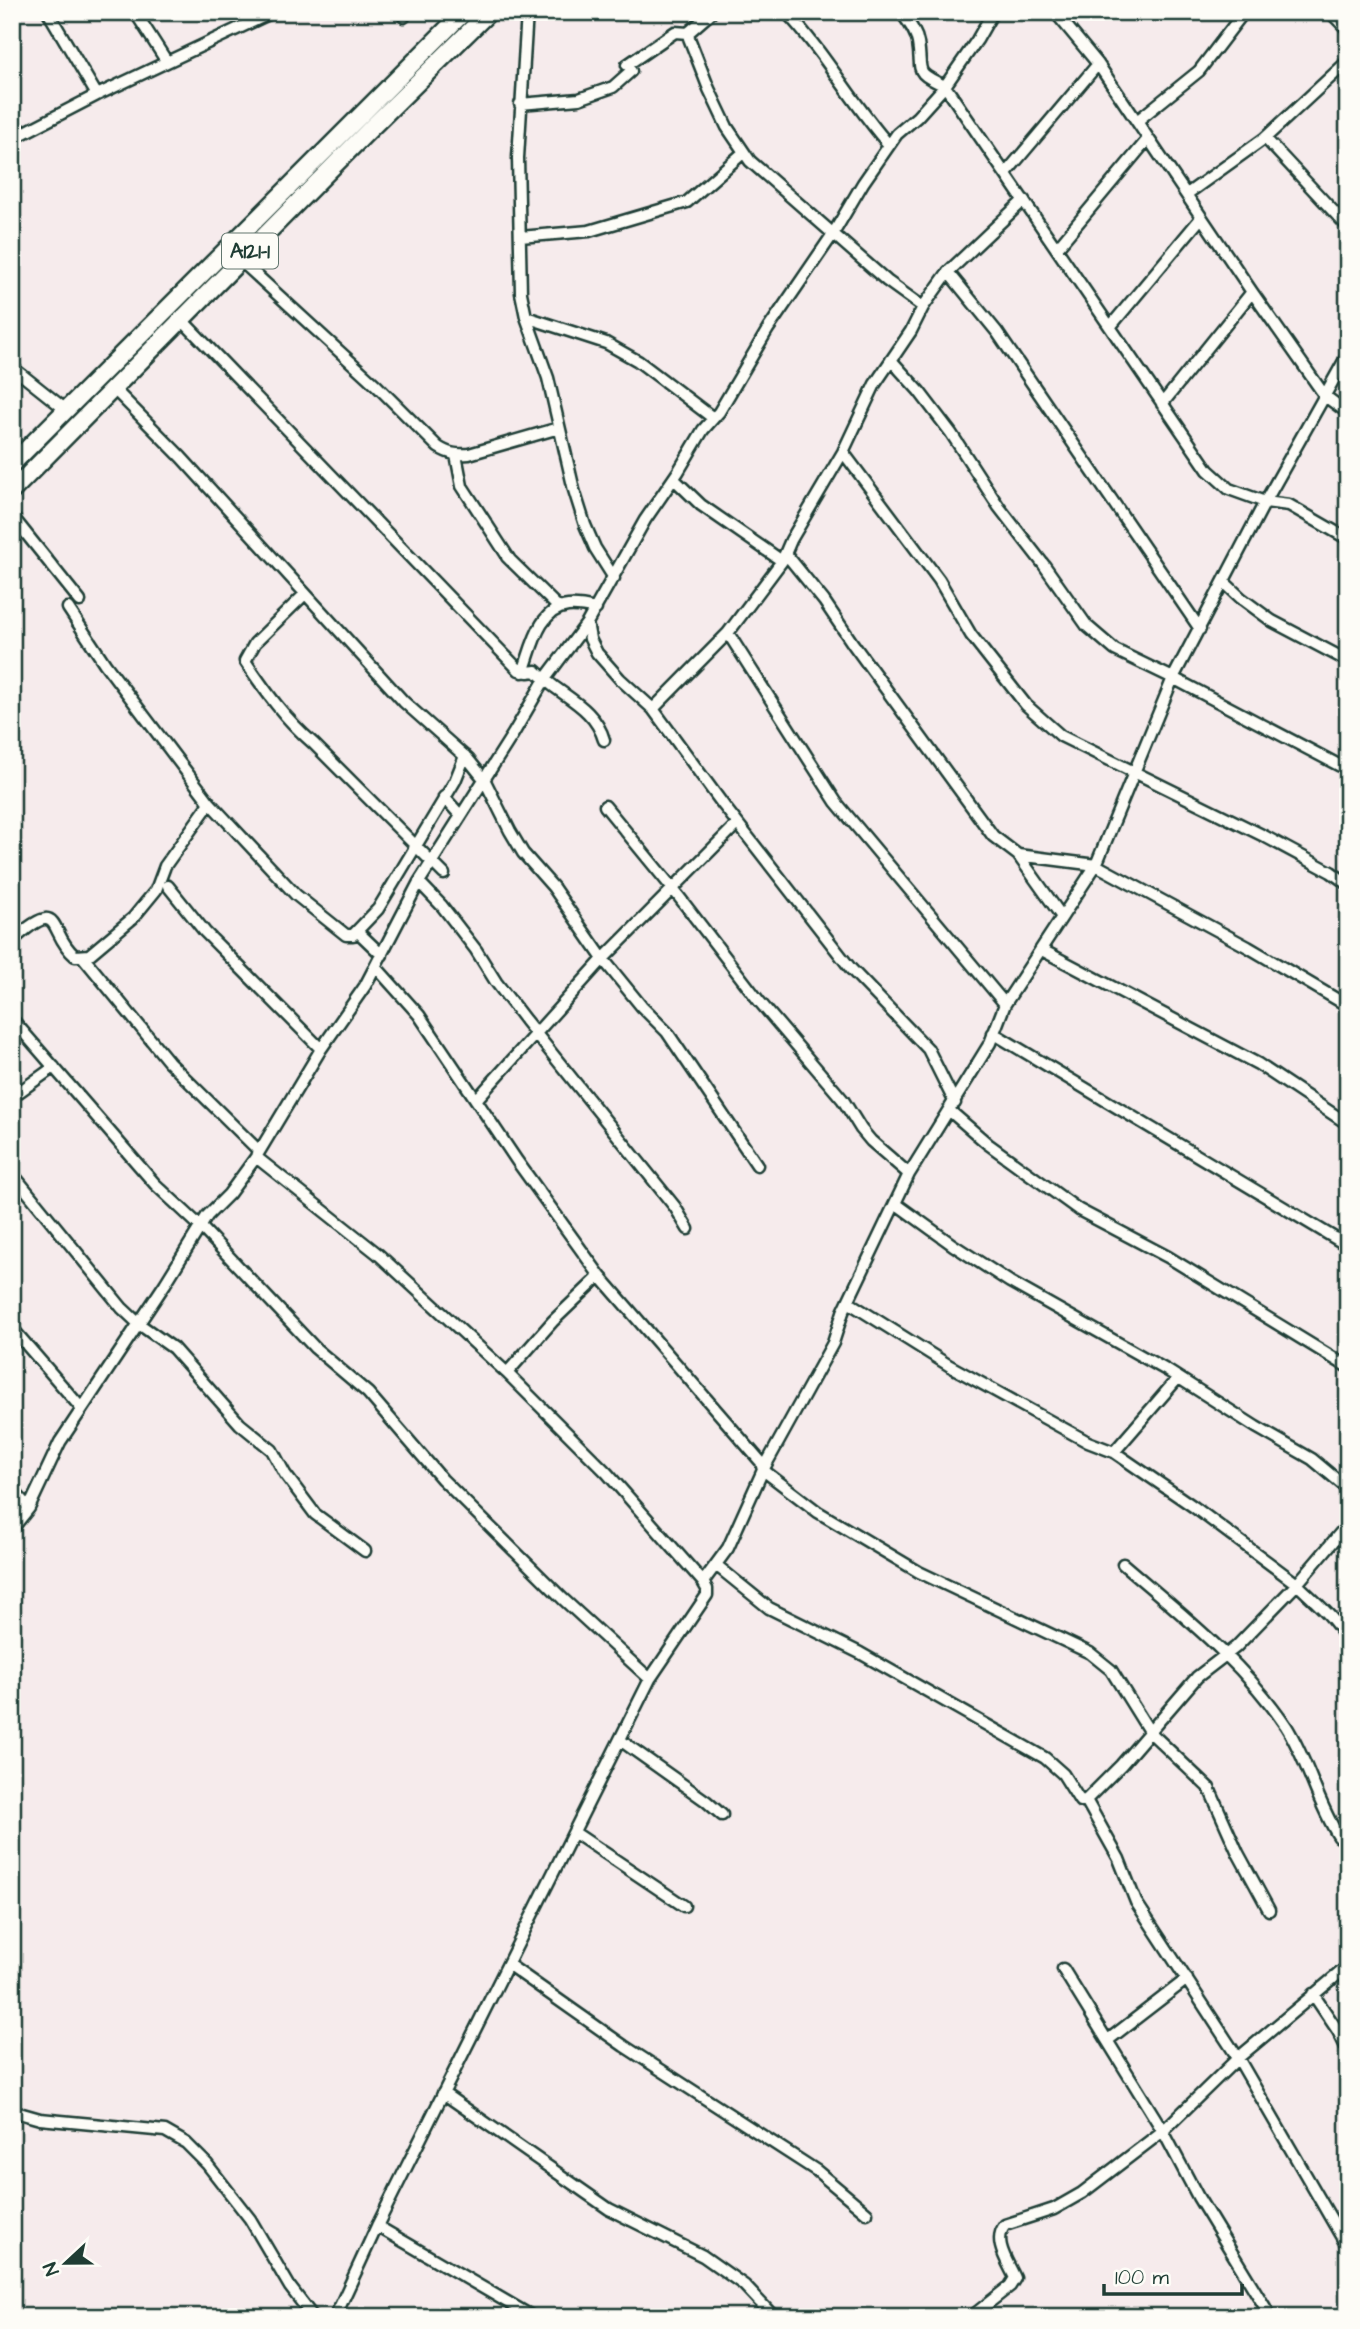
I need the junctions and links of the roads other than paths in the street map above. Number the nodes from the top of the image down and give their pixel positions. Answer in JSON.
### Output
{"nodes":[{"id":1,"x":48,"y":12,"type":"edge"},
{"id":2,"x":135,"y":12,"type":"edge"},
{"id":3,"x":273,"y":12,"type":"edge"},
{"id":4,"x":464,"y":12,"type":"edge"},
{"id":5,"x":489,"y":12,"type":"edge"},
{"id":6,"x":527,"y":12,"type":"edge"},
{"id":7,"x":712,"y":12,"type":"edge"},
{"id":8,"x":786,"y":12,"type":"edge"},
{"id":9,"x":901,"y":12,"type":"edge"},
{"id":10,"x":993,"y":12,"type":"edge"},
{"id":11,"x":1055,"y":12,"type":"edge"},
{"id":12,"x":1244,"y":12,"type":"edge"},
{"id":13,"x":1330,"y":12,"type":"edge"},
{"id":14,"x":1348,"y":30,"type":"edge"},
{"id":15,"x":688,"y":33,"type":"junction"},
{"id":16,"x":1348,"y":61,"type":"edge"},
{"id":17,"x":167,"y":62,"type":"junction"},
{"id":18,"x":1098,"y":64,"type":"junction"},
{"id":19,"x":945,"y":86,"type":"junction"},
{"id":20,"x":97,"y":95,"type":"junction"},
{"id":21,"x":520,"y":104,"type":"junction"},
{"id":22,"x":1137,"y":121,"type":"junction"},
{"id":23,"x":1265,"y":138,"type":"junction"},
{"id":24,"x":12,"y":139,"type":"edge"},
{"id":25,"x":1148,"y":139,"type":"junction"},
{"id":26,"x":889,"y":145,"type":"junction"},
{"id":27,"x":743,"y":153,"type":"junction"},
{"id":28,"x":1006,"y":173,"type":"junction"},
{"id":29,"x":1187,"y":194,"type":"junction"},
{"id":30,"x":1024,"y":200,"type":"junction"},
{"id":31,"x":1201,"y":218,"type":"junction"},
{"id":32,"x":1348,"y":227,"type":"edge"},
{"id":33,"x":833,"y":234,"type":"junction"},
{"id":34,"x":520,"y":237,"type":"junction"},
{"id":35,"x":1057,"y":248,"type":"junction"},
{"id":36,"x":240,"y":260,"type":"junction"},
{"id":37,"x":948,"y":272,"type":"junction"},
{"id":38,"x":1252,"y":292,"type":"junction"},
{"id":39,"x":923,"y":307,"type":"junction"},
{"id":40,"x":526,"y":317,"type":"junction"},
{"id":41,"x":182,"y":320,"type":"junction"},
{"id":42,"x":1110,"y":327,"type":"junction"},
{"id":43,"x":1348,"y":354,"type":"edge"},
{"id":44,"x":891,"y":359,"type":"junction"},
{"id":45,"x":12,"y":367,"type":"edge"},
{"id":46,"x":114,"y":389,"type":"junction"},
{"id":47,"x":1325,"y":396,"type":"junction"},
{"id":48,"x":1162,"y":404,"type":"junction"},
{"id":49,"x":65,"y":410,"type":"junction"},
{"id":50,"x":1348,"y":413,"type":"edge"},
{"id":51,"x":713,"y":418,"type":"junction"},
{"id":52,"x":559,"y":428,"type":"junction"},
{"id":53,"x":843,"y":452,"type":"junction"},
{"id":54,"x":456,"y":455,"type":"junction"},
{"id":55,"x":12,"y":464,"type":"edge"},
{"id":56,"x":674,"y":479,"type":"junction"},
{"id":57,"x":12,"y":491,"type":"edge"},
{"id":58,"x":1265,"y":502,"type":"junction"},
{"id":59,"x":12,"y":516,"type":"edge"},
{"id":60,"x":1348,"y":539,"type":"edge"},
{"id":61,"x":493,"y":544,"type":"dead end"},
{"id":62,"x":784,"y":558,"type":"junction"},
{"id":63,"x":510,"y":560,"type":"junction"},
{"id":64,"x":614,"y":578,"type":"junction"},
{"id":65,"x":1224,"y":582,"type":"junction"},
{"id":66,"x":305,"y":594,"type":"junction"},
{"id":67,"x":80,"y":601,"type":"dead end"},
{"id":68,"x":68,"y":608,"type":"dead end"},
{"id":69,"x":559,"y":608,"type":"junction"},
{"id":70,"x":596,"y":609,"type":"junction"},
{"id":71,"x":587,"y":623,"type":"junction"},
{"id":72,"x":1200,"y":629,"type":"junction"},
{"id":73,"x":728,"y":633,"type":"junction"},
{"id":74,"x":528,"y":660,"type":"junction"},
{"id":75,"x":1348,"y":661,"type":"edge"},
{"id":76,"x":536,"y":671,"type":"junction"},
{"id":77,"x":523,"y":672,"type":"junction"},
{"id":78,"x":1173,"y":678,"type":"junction"},
{"id":79,"x":545,"y":679,"type":"junction"},
{"id":80,"x":653,"y":709,"type":"junction"},
{"id":81,"x":604,"y":740,"type":"dead end"},
{"id":82,"x":318,"y":756,"type":"dead end"},
{"id":83,"x":464,"y":756,"type":"junction"},
{"id":84,"x":1348,"y":770,"type":"edge"},
{"id":85,"x":1135,"y":771,"type":"junction"},
{"id":86,"x":484,"y":779,"type":"junction"},
{"id":87,"x":444,"y":797,"type":"junction"},
{"id":88,"x":210,"y":803,"type":"junction"},
{"id":89,"x":605,"y":806,"type":"dead end"},
{"id":90,"x":460,"y":815,"type":"junction"},
{"id":91,"x":737,"y":824,"type":"junction"},
{"id":92,"x":415,"y":847,"type":"junction"},
{"id":93,"x":1018,"y":855,"type":"junction"},
{"id":94,"x":428,"y":858,"type":"junction"},
{"id":95,"x":1096,"y":865,"type":"junction"},
{"id":96,"x":419,"y":882,"type":"junction"},
{"id":97,"x":1348,"y":884,"type":"edge"},
{"id":98,"x":167,"y":886,"type":"dead end"},
{"id":99,"x":673,"y":889,"type":"junction"},
{"id":100,"x":1062,"y":917,"type":"junction"},
{"id":101,"x":358,"y":932,"type":"junction"},
{"id":102,"x":12,"y":941,"type":"edge"},
{"id":103,"x":1042,"y":950,"type":"junction"},
{"id":104,"x":382,"y":955,"type":"junction"},
{"id":105,"x":83,"y":957,"type":"junction"},
{"id":106,"x":603,"y":959,"type":"junction"},
{"id":107,"x":376,"y":967,"type":"junction"},
{"id":108,"x":1005,"y":1004,"type":"junction"},
{"id":109,"x":1348,"y":1006,"type":"edge"},
{"id":110,"x":12,"y":1019,"type":"edge"},
{"id":111,"x":993,"y":1034,"type":"junction"},
{"id":112,"x":537,"y":1035,"type":"junction"},
{"id":113,"x":321,"y":1049,"type":"junction"},
{"id":114,"x":54,"y":1067,"type":"junction"},
{"id":115,"x":12,"y":1097,"type":"edge"},
{"id":116,"x":477,"y":1100,"type":"junction"},
{"id":117,"x":952,"y":1107,"type":"junction"},
{"id":118,"x":1348,"y":1124,"type":"edge"},
{"id":119,"x":256,"y":1157,"type":"junction"},
{"id":120,"x":757,"y":1166,"type":"dead end"},
{"id":121,"x":12,"y":1174,"type":"edge"},
{"id":122,"x":909,"y":1174,"type":"junction"},
{"id":123,"x":895,"y":1203,"type":"junction"},
{"id":124,"x":201,"y":1227,"type":"junction"},
{"id":125,"x":688,"y":1229,"type":"dead end"},
{"id":126,"x":1348,"y":1246,"type":"edge"},
{"id":127,"x":600,"y":1276,"type":"junction"},
{"id":128,"x":848,"y":1302,"type":"junction"},
{"id":129,"x":139,"y":1324,"type":"junction"},
{"id":130,"x":12,"y":1328,"type":"edge"},
{"id":131,"x":1348,"y":1367,"type":"edge"},
{"id":132,"x":507,"y":1373,"type":"junction"},
{"id":133,"x":1178,"y":1378,"type":"junction"},
{"id":134,"x":82,"y":1409,"type":"junction"},
{"id":135,"x":1114,"y":1452,"type":"junction"},
{"id":136,"x":763,"y":1470,"type":"junction"},
{"id":137,"x":12,"y":1489,"type":"edge"},
{"id":138,"x":1348,"y":1489,"type":"edge"},
{"id":139,"x":29,"y":1508,"type":"junction"},
{"id":140,"x":1348,"y":1524,"type":"edge"},
{"id":141,"x":12,"y":1530,"type":"edge"},
{"id":142,"x":365,"y":1550,"type":"dead end"},
{"id":143,"x":1123,"y":1564,"type":"dead end"},
{"id":144,"x":716,"y":1565,"type":"junction"},
{"id":145,"x":703,"y":1582,"type":"junction"},
{"id":146,"x":1297,"y":1584,"type":"junction"},
{"id":147,"x":1348,"y":1644,"type":"edge"},
{"id":148,"x":1227,"y":1654,"type":"junction"},
{"id":149,"x":650,"y":1679,"type":"junction"},
{"id":150,"x":1149,"y":1731,"type":"junction"},
{"id":151,"x":621,"y":1740,"type":"junction"},
{"id":152,"x":1086,"y":1800,"type":"junction"},
{"id":153,"x":722,"y":1815,"type":"dead end"},
{"id":154,"x":575,"y":1833,"type":"junction"},
{"id":155,"x":1339,"y":1838,"type":"dead end"},
{"id":156,"x":684,"y":1906,"type":"dead end"},
{"id":157,"x":1269,"y":1910,"type":"dead end"},
{"id":158,"x":509,"y":1965,"type":"junction"},
{"id":159,"x":1348,"y":1966,"type":"edge"},
{"id":160,"x":1063,"y":1969,"type":"dead end"},
{"id":161,"x":1187,"y":1979,"type":"junction"},
{"id":162,"x":1313,"y":1994,"type":"junction"},
{"id":163,"x":1108,"y":2040,"type":"junction"},
{"id":164,"x":1348,"y":2051,"type":"edge"},
{"id":165,"x":1238,"y":2058,"type":"junction"},
{"id":166,"x":443,"y":2093,"type":"junction"},
{"id":167,"x":12,"y":2111,"type":"edge"},
{"id":168,"x":1163,"y":2131,"type":"junction"},
{"id":169,"x":867,"y":2213,"type":"dead end"},
{"id":170,"x":377,"y":2226,"type":"junction"},
{"id":171,"x":1348,"y":2248,"type":"edge"},
{"id":172,"x":313,"y":2317,"type":"edge"},
{"id":173,"x":335,"y":2317,"type":"edge"},
{"id":174,"x":533,"y":2317,"type":"edge"},
{"id":175,"x":774,"y":2317,"type":"edge"},
{"id":176,"x":971,"y":2317,"type":"edge"},
{"id":177,"x":1271,"y":2317,"type":"edge"}],
"edges":[{"from":1,"to":20,"type":"street"},
{"from":2,"to":17,"type":"street"},
{"from":3,"to":17,"type":"street"},
{"from":4,"to":49,"type":"highway","number":"A121-1"},
{"from":5,"to":36,"type":"highway","number":"A121-1"},
{"from":6,"to":21,"type":"street"},
{"from":7,"to":15,"type":"street"},
{"from":8,"to":26,"type":"street"},
{"from":9,"to":19,"type":"street"},
{"from":10,"to":19,"type":"street"},
{"from":11,"to":18,"type":"street"},
{"from":12,"to":22,"type":"street"},
{"from":13,"to":14,"type":"street"},
{"from":15,"to":21,"type":"street"},
{"from":15,"to":27,"type":"street"},
{"from":16,"to":23,"type":"street"},
{"from":17,"to":20,"type":"street"},
{"from":18,"to":22,"type":"street"},
{"from":18,"to":28,"type":"street"},
{"from":19,"to":26,"type":"street"},
{"from":19,"to":28,"type":"street"},
{"from":20,"to":24,"type":"street"},
{"from":21,"to":34,"type":"street"},
{"from":22,"to":25,"type":"street"},
{"from":23,"to":29,"type":"street"},
{"from":23,"to":32,"type":"street"},
{"from":25,"to":29,"type":"street"},
{"from":25,"to":35,"type":"street"},
{"from":26,"to":33,"type":"street"},
{"from":27,"to":33,"type":"street"},
{"from":27,"to":34,"type":"street"},
{"from":28,"to":30,"type":"street"},
{"from":29,"to":31,"type":"street"},
{"from":30,"to":35,"type":"street"},
{"from":30,"to":37,"type":"street"},
{"from":31,"to":38,"type":"street"},
{"from":31,"to":42,"type":"street"},
{"from":33,"to":39,"type":"street"},
{"from":33,"to":51,"type":"street"},
{"from":34,"to":40,"type":"street"},
{"from":35,"to":42,"type":"street"},
{"from":36,"to":41,"type":"highway","number":"A121-1"},
{"from":36,"to":54,"type":"street"},
{"from":37,"to":39,"type":"street"},
{"from":37,"to":72,"type":"street"},
{"from":38,"to":47,"type":"street"},
{"from":38,"to":48,"type":"street"},
{"from":39,"to":44,"type":"street"},
{"from":40,"to":51,"type":"street"},
{"from":40,"to":52,"type":"street"},
{"from":41,"to":46,"type":"highway","number":"A121-1"},
{"from":41,"to":77,"type":"street"},
{"from":42,"to":48,"type":"street"},
{"from":43,"to":47,"type":"street"},
{"from":44,"to":53,"type":"street"},
{"from":44,"to":78,"type":"street"},
{"from":45,"to":49,"type":"street"},
{"from":46,"to":57,"type":"highway","number":"A121-1"},
{"from":46,"to":66,"type":"street"},
{"from":47,"to":50,"type":"street"},
{"from":47,"to":58,"type":"street"},
{"from":48,"to":58,"type":"street"},
{"from":49,"to":55,"type":"highway","number":"A121-1"},
{"from":51,"to":56,"type":"street"},
{"from":52,"to":54,"type":"street"},
{"from":52,"to":64,"type":"street"},
{"from":53,"to":62,"type":"street"},
{"from":53,"to":85,"type":"street"},
{"from":54,"to":63,"type":"street"},
{"from":56,"to":62,"type":"street"},
{"from":56,"to":64,"type":"street"},
{"from":58,"to":60,"type":"street"},
{"from":58,"to":65,"type":"street"},
{"from":59,"to":67,"type":"street"},
{"from":61,"to":63,"type":"street"},
{"from":62,"to":73,"type":"street"},
{"from":62,"to":93,"type":"street"},
{"from":63,"to":69,"type":"street"},
{"from":64,"to":70,"type":"street"},
{"from":65,"to":72,"type":"street"},
{"from":65,"to":75,"type":"street"},
{"from":66,"to":83,"type":"street"},
{"from":66,"to":94,"type":"street"},
{"from":68,"to":88,"type":"street"},
{"from":69,"to":70,"type":"street"},
{"from":69,"to":74,"type":"street"},
{"from":70,"to":71,"type":"street"},
{"from":71,"to":79,"type":"street"},
{"from":71,"to":80,"type":"street"},
{"from":72,"to":78,"type":"street"},
{"from":73,"to":80,"type":"street"},
{"from":73,"to":108,"type":"street"},
{"from":74,"to":76,"type":"street"},
{"from":74,"to":77,"type":"street"},
{"from":76,"to":77,"type":"street"},
{"from":76,"to":79,"type":"street"},
{"from":78,"to":84,"type":"street"},
{"from":78,"to":85,"type":"street"},
{"from":79,"to":81,"type":"street"},
{"from":79,"to":86,"type":"street"},
{"from":80,"to":91,"type":"street"},
{"from":82,"to":92,"type":"street"},
{"from":83,"to":86,"type":"street"},
{"from":83,"to":87,"type":"street"},
{"from":85,"to":95,"type":"street"},
{"from":85,"to":97,"type":"street"},
{"from":86,"to":90,"type":"street"},
{"from":86,"to":106,"type":"street"},
{"from":87,"to":90,"type":"street"},
{"from":87,"to":92,"type":"street"},
{"from":88,"to":101,"type":"street"},
{"from":88,"to":105,"type":"street"},
{"from":89,"to":99,"type":"street"},
{"from":90,"to":94,"type":"street"},
{"from":91,"to":99,"type":"street"},
{"from":91,"to":117,"type":"street"},
{"from":92,"to":94,"type":"street"},
{"from":92,"to":101,"type":"street"},
{"from":93,"to":95,"type":"street"},
{"from":93,"to":100,"type":"street"},
{"from":94,"to":96,"type":"street"},
{"from":95,"to":100,"type":"street"},
{"from":95,"to":109,"type":"street"},
{"from":96,"to":104,"type":"street"},
{"from":96,"to":112,"type":"street"},
{"from":98,"to":113,"type":"street"},
{"from":99,"to":106,"type":"street"},
{"from":99,"to":122,"type":"street"},
{"from":100,"to":103,"type":"street"},
{"from":101,"to":104,"type":"street"},
{"from":102,"to":105,"type":"street"},
{"from":103,"to":108,"type":"street"},
{"from":103,"to":118,"type":"street"},
{"from":104,"to":107,"type":"street"},
{"from":105,"to":119,"type":"street"},
{"from":106,"to":112,"type":"street"},
{"from":106,"to":120,"type":"street"},
{"from":107,"to":113,"type":"street"},
{"from":107,"to":116,"type":"street"},
{"from":108,"to":111,"type":"street"},
{"from":110,"to":114,"type":"street"},
{"from":111,"to":117,"type":"street"},
{"from":111,"to":126,"type":"street"},
{"from":112,"to":116,"type":"street"},
{"from":112,"to":125,"type":"street"},
{"from":113,"to":119,"type":"street"},
{"from":114,"to":115,"type":"street"},
{"from":114,"to":124,"type":"street"},
{"from":116,"to":127,"type":"street"},
{"from":117,"to":122,"type":"street"},
{"from":117,"to":131,"type":"street"},
{"from":119,"to":124,"type":"street"},
{"from":119,"to":132,"type":"street"},
{"from":121,"to":129,"type":"street"},
{"from":122,"to":123,"type":"street"},
{"from":123,"to":128,"type":"street"},
{"from":123,"to":133,"type":"street"},
{"from":124,"to":129,"type":"street"},
{"from":124,"to":149,"type":"street"},
{"from":127,"to":132,"type":"street"},
{"from":127,"to":136,"type":"street"},
{"from":128,"to":135,"type":"street"},
{"from":128,"to":136,"type":"street"},
{"from":129,"to":134,"type":"street"},
{"from":129,"to":142,"type":"street"},
{"from":130,"to":134,"type":"street"},
{"from":132,"to":145,"type":"street"},
{"from":133,"to":135,"type":"street"},
{"from":133,"to":138,"type":"street"},
{"from":134,"to":139,"type":"street"},
{"from":135,"to":146,"type":"street"},
{"from":136,"to":144,"type":"street"},
{"from":136,"to":150,"type":"street"},
{"from":137,"to":139,"type":"street"},
{"from":139,"to":141,"type":"street"},
{"from":140,"to":146,"type":"street"},
{"from":143,"to":148,"type":"street"},
{"from":144,"to":145,"type":"street"},
{"from":144,"to":152,"type":"street"},
{"from":145,"to":149,"type":"street"},
{"from":146,"to":147,"type":"street"},
{"from":146,"to":148,"type":"street"},
{"from":148,"to":150,"type":"street"},
{"from":148,"to":155,"type":"street"},
{"from":149,"to":151,"type":"street"},
{"from":150,"to":152,"type":"street"},
{"from":150,"to":157,"type":"street"},
{"from":151,"to":153,"type":"street"},
{"from":151,"to":154,"type":"street"},
{"from":152,"to":161,"type":"street"},
{"from":154,"to":156,"type":"street"},
{"from":154,"to":158,"type":"street"},
{"from":158,"to":166,"type":"street"},
{"from":158,"to":169,"type":"street"},
{"from":159,"to":162,"type":"street"},
{"from":160,"to":163,"type":"street"},
{"from":161,"to":163,"type":"street"},
{"from":161,"to":165,"type":"street"},
{"from":162,"to":164,"type":"street"},
{"from":162,"to":165,"type":"street"},
{"from":163,"to":168,"type":"street"},
{"from":165,"to":168,"type":"street"},
{"from":165,"to":171,"type":"street"},
{"from":166,"to":170,"type":"street"},
{"from":166,"to":175,"type":"street"},
{"from":167,"to":172,"type":"street"},
{"from":168,"to":176,"type":"street"},
{"from":168,"to":177,"type":"street"},
{"from":170,"to":173,"type":"street"},
{"from":170,"to":174,"type":"street"}]}
